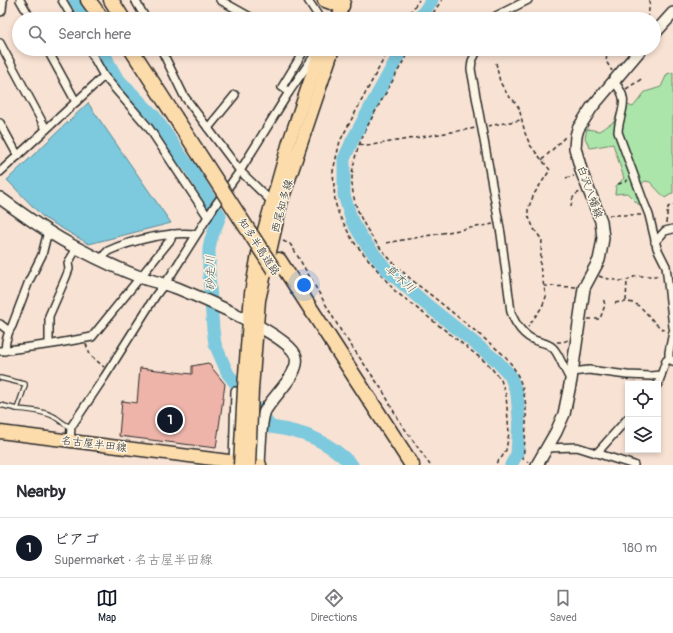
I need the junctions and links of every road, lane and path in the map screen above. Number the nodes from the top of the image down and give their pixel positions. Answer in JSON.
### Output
{"nodes":[{"id":1,"x":1,"y":0,"type":"edge"},
{"id":2,"x":9,"y":0,"type":"edge"},
{"id":3,"x":20,"y":0,"type":"edge"},
{"id":4,"x":62,"y":0,"type":"edge"},
{"id":5,"x":88,"y":0,"type":"edge"},
{"id":6,"x":100,"y":0,"type":"edge"},
{"id":7,"x":111,"y":0,"type":"edge"},
{"id":8,"x":118,"y":0,"type":"edge"},
{"id":9,"x":135,"y":0,"type":"edge"},
{"id":10,"x":145,"y":0,"type":"edge"},
{"id":11,"x":220,"y":0,"type":"edge"},
{"id":12,"x":308,"y":0,"type":"edge"},
{"id":13,"x":325,"y":0,"type":"edge"},
{"id":14,"x":419,"y":0,"type":"edge"},
{"id":15,"x":442,"y":0,"type":"edge"},
{"id":16,"x":528,"y":0,"type":"edge"},
{"id":17,"x":650,"y":0,"type":"edge"},
{"id":18,"x":141,"y":8,"type":"junction"},
{"id":19,"x":0,"y":10,"type":"edge"},
{"id":20,"x":339,"y":10,"type":"edge"},
{"id":21,"x":27,"y":12,"type":"edge"},
{"id":22,"x":69,"y":12,"type":"edge"},
{"id":23,"x":97,"y":12,"type":"edge"},
{"id":24,"x":108,"y":12,"type":"edge"},
{"id":25,"x":119,"y":12,"type":"edge"},
{"id":26,"x":126,"y":12,"type":"edge"},
{"id":27,"x":143,"y":12,"type":"edge"},
{"id":28,"x":241,"y":12,"type":"edge"},
{"id":29,"x":316,"y":12,"type":"edge"},
{"id":30,"x":411,"y":12,"type":"edge"},
{"id":31,"x":434,"y":12,"type":"edge"},
{"id":32,"x":504,"y":12,"type":"edge"},
{"id":33,"x":649,"y":12,"type":"edge"},
{"id":34,"x":673,"y":13,"type":"edge"},
{"id":35,"x":661,"y":26,"type":"edge"},
{"id":36,"x":0,"y":43,"type":"edge"},
{"id":37,"x":51,"y":56,"type":"edge"},
{"id":38,"x":93,"y":56,"type":"edge"},
{"id":39,"x":128,"y":56,"type":"edge"},
{"id":40,"x":136,"y":56,"type":"edge"},
{"id":41,"x":147,"y":56,"type":"edge"},
{"id":42,"x":164,"y":56,"type":"edge"},
{"id":43,"x":302,"y":56,"type":"edge"},
{"id":44,"x":315,"y":56,"type":"edge"},
{"id":45,"x":317,"y":56,"type":"edge"},
{"id":46,"x":331,"y":56,"type":"edge"},
{"id":47,"x":385,"y":56,"type":"edge"},
{"id":48,"x":406,"y":56,"type":"edge"},
{"id":49,"x":474,"y":56,"type":"edge"},
{"id":50,"x":606,"y":56,"type":"edge"},
{"id":51,"x":636,"y":56,"type":"edge"},
{"id":52,"x":496,"y":63,"type":"dead end"},
{"id":53,"x":104,"y":76,"type":"junction"},
{"id":54,"x":643,"y":78,"type":"dead end"},
{"id":55,"x":616,"y":80,"type":"junction"},
{"id":56,"x":158,"y":90,"type":"junction"},
{"id":57,"x":289,"y":92,"type":"junction"},
{"id":58,"x":621,"y":92,"type":"junction"},
{"id":59,"x":236,"y":95,"type":"dead end"},
{"id":60,"x":76,"y":102,"type":"junction"},
{"id":61,"x":179,"y":114,"type":"junction"},
{"id":62,"x":522,"y":120,"type":"junction"},
{"id":63,"x":0,"y":123,"type":"edge"},
{"id":64,"x":482,"y":127,"type":"junction"},
{"id":65,"x":208,"y":128,"type":"junction"},
{"id":66,"x":46,"y":129,"type":"junction"},
{"id":67,"x":576,"y":136,"type":"junction"},
{"id":68,"x":360,"y":144,"type":"junction"},
{"id":69,"x":18,"y":156,"type":"junction"},
{"id":70,"x":542,"y":160,"type":"junction"},
{"id":71,"x":632,"y":168,"type":"junction"},
{"id":72,"x":240,"y":171,"type":"junction"},
{"id":73,"x":0,"y":172,"type":"edge"},
{"id":74,"x":618,"y":184,"type":"dead end"},
{"id":75,"x":588,"y":191,"type":"junction"},
{"id":76,"x":0,"y":198,"type":"edge"},
{"id":77,"x":272,"y":202,"type":"junction"},
{"id":78,"x":673,"y":205,"type":"edge"},
{"id":79,"x":571,"y":207,"type":"dead end"},
{"id":80,"x":648,"y":213,"type":"junction"},
{"id":81,"x":210,"y":215,"type":"junction"},
{"id":82,"x":599,"y":216,"type":"junction"},
{"id":83,"x":498,"y":223,"type":"junction"},
{"id":84,"x":673,"y":229,"type":"edge"},
{"id":85,"x":48,"y":231,"type":"junction"},
{"id":86,"x":665,"y":231,"type":"junction"},
{"id":87,"x":172,"y":234,"type":"junction"},
{"id":88,"x":196,"y":234,"type":"junction"},
{"id":89,"x":273,"y":238,"type":"junction"},
{"id":90,"x":655,"y":242,"type":"junction"},
{"id":91,"x":386,"y":243,"type":"dead end"},
{"id":92,"x":77,"y":248,"type":"junction"},
{"id":93,"x":102,"y":261,"type":"junction"},
{"id":94,"x":593,"y":272,"type":"junction"},
{"id":95,"x":668,"y":276,"type":"junction"},
{"id":96,"x":140,"y":277,"type":"junction"},
{"id":97,"x":627,"y":280,"type":"junction"},
{"id":98,"x":164,"y":284,"type":"junction"},
{"id":99,"x":544,"y":286,"type":"junction"},
{"id":100,"x":584,"y":288,"type":"junction"},
{"id":101,"x":603,"y":298,"type":"dead end"},
{"id":102,"x":626,"y":301,"type":"junction"},
{"id":103,"x":615,"y":303,"type":"dead end"},
{"id":104,"x":579,"y":318,"type":"junction"},
{"id":105,"x":0,"y":324,"type":"edge"},
{"id":106,"x":252,"y":324,"type":"junction"},
{"id":107,"x":673,"y":327,"type":"edge"},
{"id":108,"x":9,"y":331,"type":"junction"},
{"id":109,"x":524,"y":332,"type":"junction"},
{"id":110,"x":673,"y":334,"type":"edge"},
{"id":111,"x":83,"y":338,"type":"junction"},
{"id":112,"x":576,"y":339,"type":"junction"},
{"id":113,"x":546,"y":343,"type":"junction"},
{"id":114,"x":49,"y":344,"type":"junction"},
{"id":115,"x":2,"y":351,"type":"edge"},
{"id":116,"x":671,"y":360,"type":"edge"},
{"id":117,"x":108,"y":371,"type":"junction"},
{"id":118,"x":661,"y":374,"type":"junction"},
{"id":119,"x":572,"y":376,"type":"junction"},
{"id":120,"x":0,"y":378,"type":"edge"},
{"id":121,"x":659,"y":381,"type":"edge"},
{"id":122,"x":244,"y":389,"type":"junction"},
{"id":123,"x":0,"y":405,"type":"edge"},
{"id":124,"x":17,"y":409,"type":"junction"},
{"id":125,"x":625,"y":421,"type":"edge"},
{"id":126,"x":71,"y":427,"type":"junction"},
{"id":127,"x":0,"y":432,"type":"edge"},
{"id":128,"x":70,"y":441,"type":"junction"},
{"id":129,"x":546,"y":448,"type":"junction"},
{"id":130,"x":597,"y":453,"type":"junction"},
{"id":131,"x":407,"y":463,"type":"edge"},
{"id":132,"x":235,"y":464,"type":"edge"},
{"id":133,"x":533,"y":464,"type":"edge"},
{"id":134,"x":249,"y":465,"type":"edge"},
{"id":135,"x":260,"y":465,"type":"edge"},
{"id":136,"x":430,"y":465,"type":"edge"},
{"id":137,"x":494,"y":465,"type":"edge"},
{"id":138,"x":634,"y":465,"type":"edge"}],
"edges":[{"from":1,"to":2,"type":"street"},
{"from":1,"to":19,"type":"main road"},
{"from":3,"to":21,"type":"street"},
{"from":4,"to":22,"type":"street"},
{"from":5,"to":23,"type":"highway"},
{"from":6,"to":24,"type":"highway"},
{"from":7,"to":25,"type":"highway"},
{"from":8,"to":26,"type":"highway"},
{"from":9,"to":18,"type":"street"},
{"from":10,"to":18,"type":"street"},
{"from":11,"to":28,"type":"street"},
{"from":12,"to":29,"type":"street"},
{"from":13,"to":20,"type":"highway"},
{"from":14,"to":30,"type":"path"},
{"from":15,"to":31,"type":"path"},
{"from":16,"to":32,"type":"street"},
{"from":17,"to":33,"type":"path"},
{"from":18,"to":27,"type":"street"},
{"from":34,"to":35,"type":"main road"},
{"from":36,"to":66,"type":"street"},
{"from":37,"to":60,"type":"street"},
{"from":38,"to":53,"type":"street"},
{"from":39,"to":56,"type":"highway"},
{"from":40,"to":56,"type":"highway","name":"知多半島道路"},
{"from":41,"to":61,"type":"highway","name":"知多半島道路"},
{"from":42,"to":65,"type":"street"},
{"from":43,"to":57,"type":"street"},
{"from":44,"to":57,"type":"street"},
{"from":45,"to":77,"type":"main road","name":"西尾知多線"},
{"from":46,"to":89,"type":"main road","name":"西尾知多線"},
{"from":47,"to":137,"type":"path"},
{"from":48,"to":68,"type":"path"},
{"from":49,"to":64,"type":"street"},
{"from":50,"to":55,"type":"path"},
{"from":51,"to":55,"type":"main road"},
{"from":52,"to":62,"type":"path"},
{"from":53,"to":60,"type":"street"},
{"from":53,"to":81,"type":"street"},
{"from":54,"to":58,"type":"path"},
{"from":55,"to":58,"type":"street"},
{"from":55,"to":67,"type":"main road"},
{"from":56,"to":61,"type":"highway","name":"知多半島道路"},
{"from":57,"to":72,"type":"street"},
{"from":58,"to":71,"type":"street"},
{"from":59,"to":65,"type":"street"},
{"from":60,"to":66,"type":"street"},
{"from":61,"to":131,"type":"highway","name":"知多半島道路"},
{"from":62,"to":64,"type":"path"},
{"from":62,"to":70,"type":"path"},
{"from":63,"to":69,"type":"street"},
{"from":64,"to":68,"type":"path"},
{"from":64,"to":83,"type":"street"},
{"from":65,"to":72,"type":"street"},
{"from":66,"to":69,"type":"street"},
{"from":67,"to":70,"type":"path"},
{"from":67,"to":75,"type":"main road","name":"白沢八幡線"},
{"from":68,"to":133,"type":"path"},
{"from":69,"to":73,"type":"street"},
{"from":70,"to":99,"type":"path"},
{"from":71,"to":74,"type":"path"},
{"from":71,"to":80,"type":"street"},
{"from":72,"to":77,"type":"street"},
{"from":72,"to":81,"type":"street"},
{"from":75,"to":79,"type":"path"},
{"from":75,"to":82,"type":"main road","name":"白沢八幡線"},
{"from":76,"to":85,"type":"main road"},
{"from":77,"to":106,"type":"main road","name":"西尾知多線"},
{"from":78,"to":86,"type":"path"},
{"from":80,"to":82,"type":"path"},
{"from":80,"to":90,"type":"street"},
{"from":81,"to":88,"type":"street"},
{"from":82,"to":94,"type":"main road","name":"白沢八幡線"},
{"from":83,"to":91,"type":"path"},
{"from":83,"to":109,"type":"street"},
{"from":84,"to":86,"type":"street"},
{"from":85,"to":92,"type":"main road"},
{"from":85,"to":108,"type":"street"},
{"from":86,"to":90,"type":"street"},
{"from":87,"to":88,"type":"street"},
{"from":87,"to":93,"type":"street"},
{"from":87,"to":96,"type":"street"},
{"from":88,"to":98,"type":"street"},
{"from":89,"to":106,"type":"main road","name":"西尾知多線"},
{"from":89,"to":136,"type":"path"},
{"from":90,"to":95,"type":"street"},
{"from":92,"to":93,"type":"main road"},
{"from":92,"to":114,"type":"street"},
{"from":93,"to":96,"type":"main road"},
{"from":94,"to":97,"type":"path"},
{"from":94,"to":100,"type":"main road","name":"白沢八幡線"},
{"from":95,"to":97,"type":"path"},
{"from":95,"to":107,"type":"street"},
{"from":96,"to":98,"type":"main road"},
{"from":96,"to":111,"type":"street"},
{"from":97,"to":102,"type":"path"},
{"from":98,"to":106,"type":"main road"},
{"from":98,"to":117,"type":"street"},
{"from":99,"to":100,"type":"path"},
{"from":99,"to":109,"type":"path"},
{"from":100,"to":104,"type":"main road","name":"白沢八幡線"},
{"from":101,"to":104,"type":"path"},
{"from":102,"to":103,"type":"path"},
{"from":102,"to":110,"type":"path"},
{"from":104,"to":112,"type":"main road","name":"白沢八幡線"},
{"from":105,"to":108,"type":"street"},
{"from":106,"to":122,"type":"main road","name":"西尾知多線"},
{"from":106,"to":135,"type":"main road"},
{"from":108,"to":115,"type":"street"},
{"from":109,"to":113,"type":"street"},
{"from":110,"to":116,"type":"street"},
{"from":111,"to":114,"type":"street"},
{"from":111,"to":117,"type":"path"},
{"from":112,"to":113,"type":"path"},
{"from":112,"to":119,"type":"main road","name":"白沢八幡線"},
{"from":113,"to":119,"type":"street"},
{"from":114,"to":115,"type":"street"},
{"from":116,"to":118,"type":"street"},
{"from":117,"to":126,"type":"street"},
{"from":118,"to":119,"type":"street"},
{"from":118,"to":121,"type":"street"},
{"from":119,"to":129,"type":"main road","name":"白沢八幡線"},
{"from":120,"to":124,"type":"lane"},
{"from":122,"to":132,"type":"main road","name":"西尾知多線","bridge":true},
{"from":122,"to":134,"type":"main road","name":"西尾知多線","bridge":true},
{"from":123,"to":124,"type":"lane"},
{"from":124,"to":126,"type":"lane"},
{"from":125,"to":130,"type":"street"},
{"from":126,"to":128,"type":"street"},
{"from":127,"to":128,"type":"main road","name":"名古屋半田線"},
{"from":128,"to":132,"type":"main road","name":"名古屋半田線"},
{"from":129,"to":130,"type":"street"},
{"from":129,"to":133,"type":"main road","name":"白沢八幡線"},
{"from":130,"to":138,"type":"street"},
{"from":132,"to":135,"type":"main road","name":"名古屋半田線"}]}
